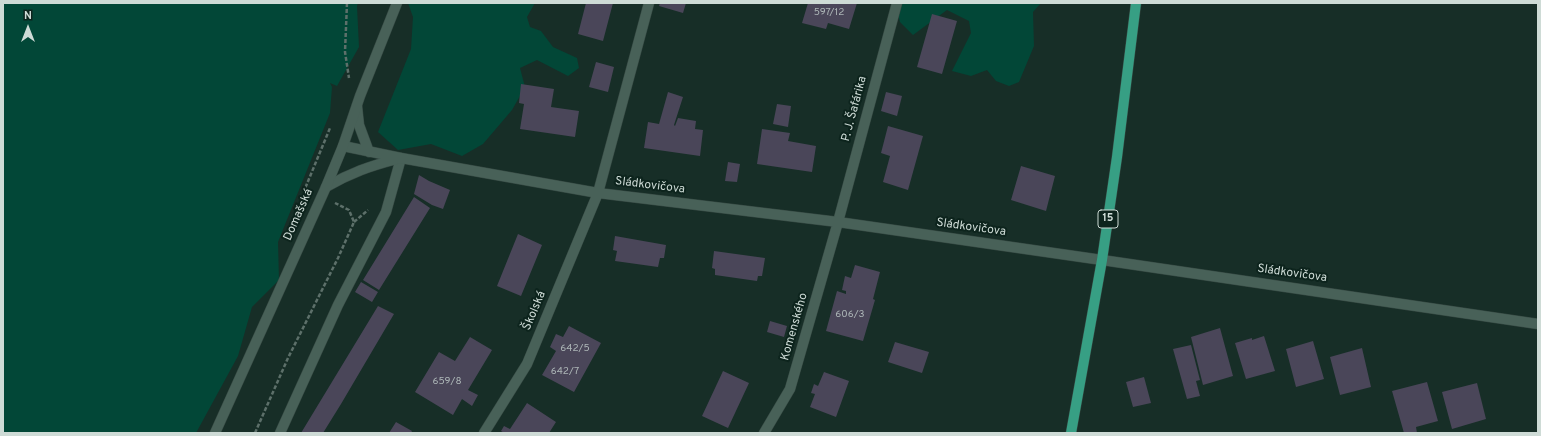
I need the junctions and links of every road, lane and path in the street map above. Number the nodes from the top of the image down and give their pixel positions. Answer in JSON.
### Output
{"nodes":[{"id":1,"x":347,"y":3,"type":"edge"},
{"id":2,"x":397,"y":3,"type":"edge"},
{"id":3,"x":649,"y":3,"type":"edge"},
{"id":4,"x":897,"y":3,"type":"edge"},
{"id":5,"x":1136,"y":3,"type":"edge"},
{"id":6,"x":358,"y":101,"type":"junction"},
{"id":7,"x":332,"y":125,"type":"dead end"},
{"id":8,"x":343,"y":146,"type":"junction"},
{"id":9,"x":368,"y":152,"type":"junction"},
{"id":10,"x":401,"y":158,"type":"junction"},
{"id":11,"x":326,"y":187,"type":"junction"},
{"id":12,"x":304,"y":191,"type":"dead end"},
{"id":13,"x":598,"y":193,"type":"junction"},
{"id":14,"x":340,"y":205,"type":"dead end"},
{"id":15,"x":838,"y":222,"type":"junction"},
{"id":16,"x":1102,"y":260,"type":"junction"},
{"id":17,"x":1538,"y":324,"type":"edge"},
{"id":18,"x":215,"y":433,"type":"edge"},
{"id":19,"x":254,"y":433,"type":"edge"},
{"id":20,"x":280,"y":433,"type":"edge"},
{"id":21,"x":484,"y":433,"type":"edge"},
{"id":22,"x":764,"y":433,"type":"edge"},
{"id":23,"x":1071,"y":433,"type":"edge"}],
"edges":[{"from":1,"to":6,"type":"path"},
{"from":2,"to":6,"type":"street","name":"Domašská"},
{"from":3,"to":13,"type":"street"},
{"from":4,"to":15,"type":"street","name":"P. J. Šafárika"},
{"from":5,"to":16,"type":"main road","number":"15"},
{"from":6,"to":8,"type":"street","name":"Domašská"},
{"from":6,"to":9,"type":"street"},
{"from":7,"to":12,"type":"path"},
{"from":8,"to":9,"type":"street","name":"Sládkovičova"},
{"from":8,"to":11,"type":"street","name":"Domašská"},
{"from":9,"to":10,"type":"street","name":"Sládkovičova"},
{"from":10,"to":11,"type":"street"},
{"from":10,"to":13,"type":"street","name":"Sládkovičova"},
{"from":10,"to":20,"type":"street"},
{"from":11,"to":18,"type":"street","name":"Domašská"},
{"from":13,"to":15,"type":"street","name":"Sládkovičova"},
{"from":13,"to":21,"type":"street","name":"Školská"},
{"from":14,"to":19,"type":"path"},
{"from":15,"to":16,"type":"street","name":"Sládkovičova"},
{"from":15,"to":22,"type":"street","name":"Komenského"},
{"from":16,"to":17,"type":"street","name":"Sládkovičova"},
{"from":16,"to":23,"type":"main road","number":"15"}]}
